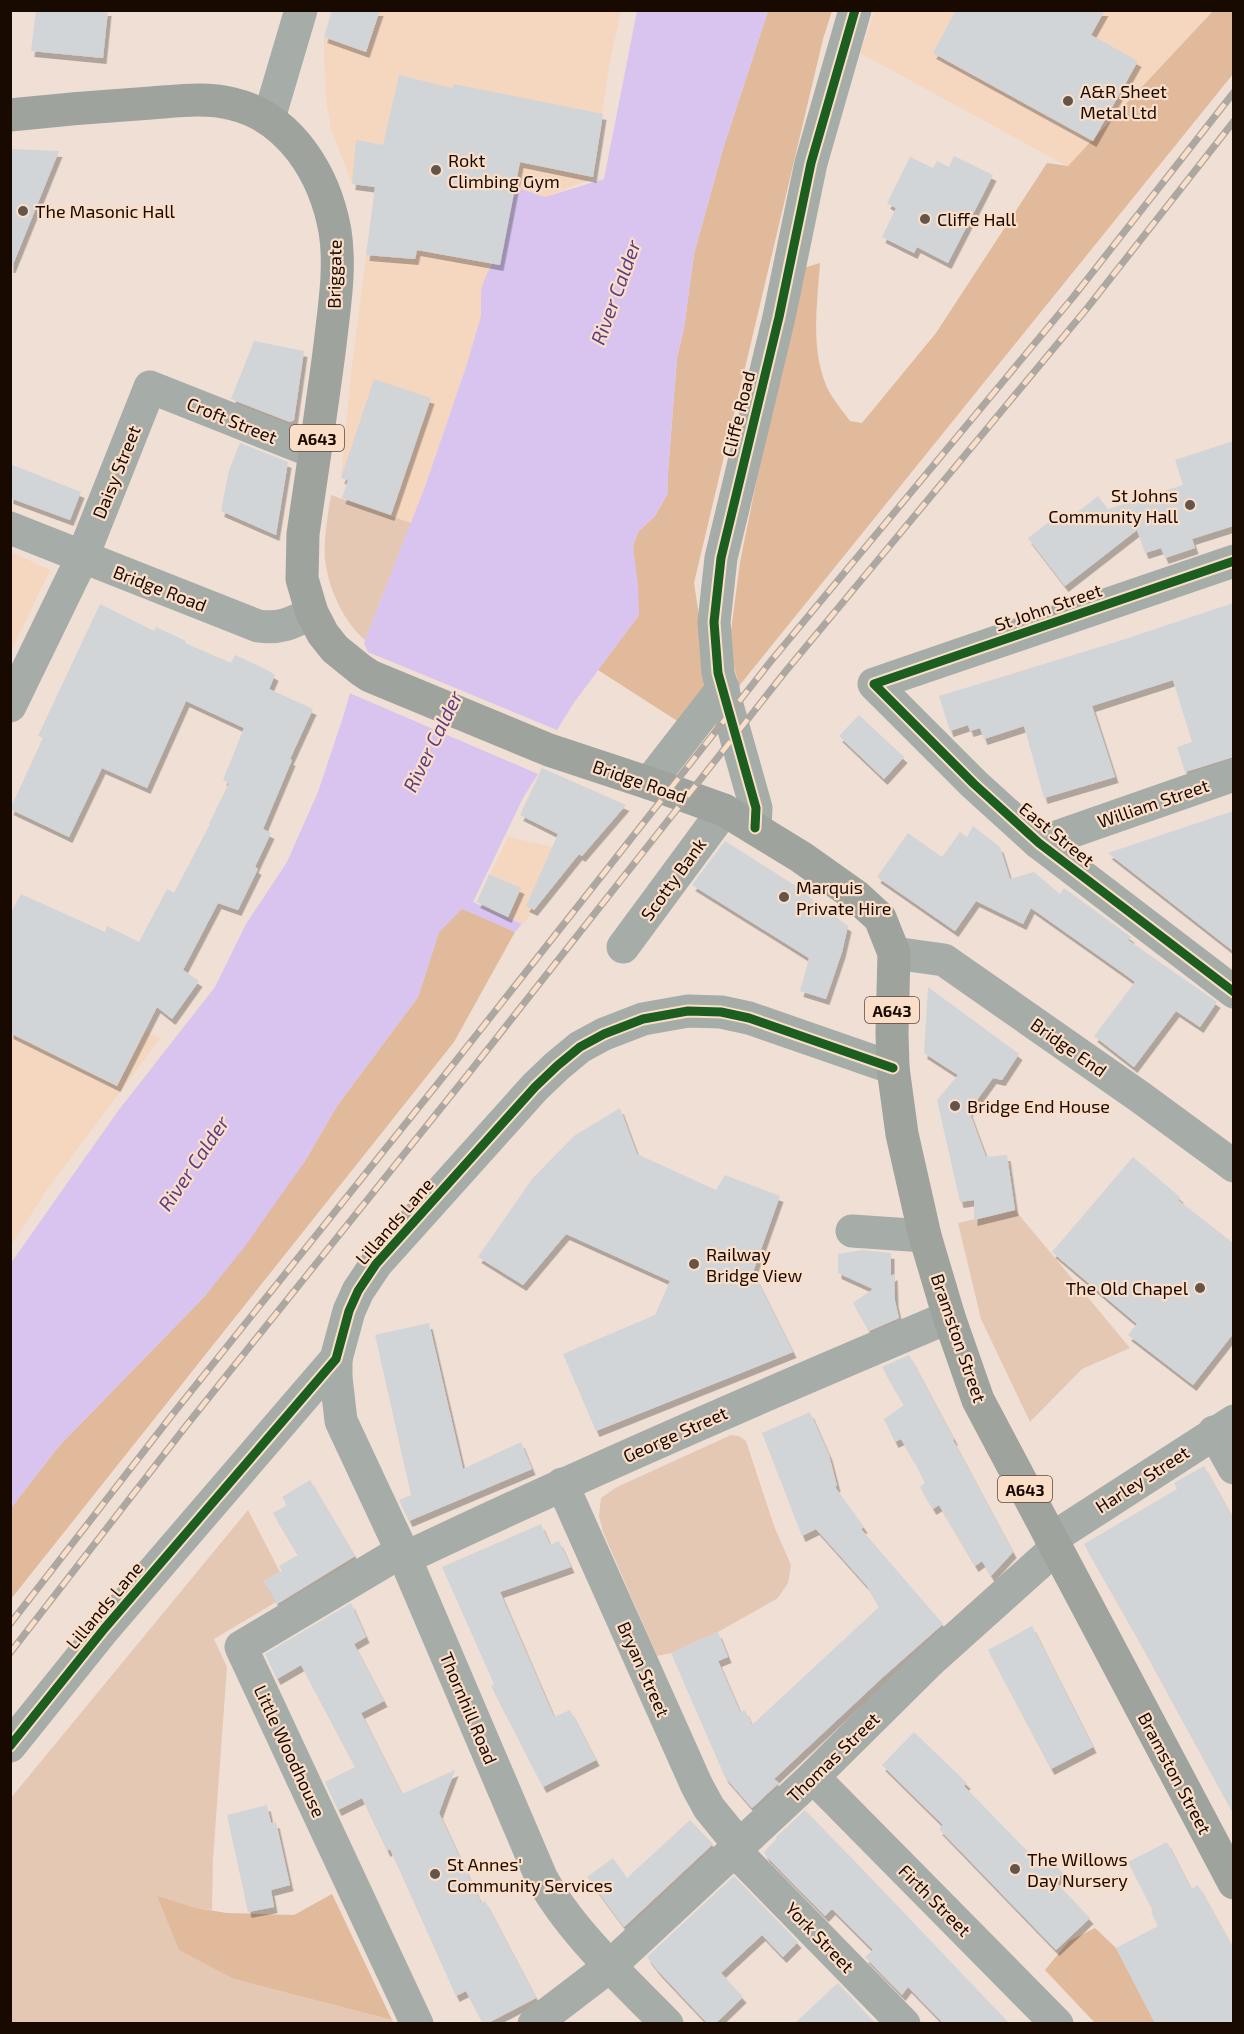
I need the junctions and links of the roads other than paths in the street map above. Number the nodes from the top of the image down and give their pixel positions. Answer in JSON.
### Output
{"nodes":[{"id":1,"x":301,"y":10,"type":"edge"},
{"id":2,"x":855,"y":10,"type":"edge"},
{"id":3,"x":10,"y":114,"type":"edge"},
{"id":4,"x":268,"y":118,"type":"junction"},
{"id":5,"x":150,"y":387,"type":"joint"},
{"id":6,"x":314,"y":452,"type":"junction"},
{"id":7,"x":10,"y":528,"type":"edge"},
{"id":8,"x":82,"y":558,"type":"junction"},
{"id":9,"x":1233,"y":561,"type":"edge"},
{"id":10,"x":312,"y":613,"type":"junction"},
{"id":11,"x":349,"y":658,"type":"joint"},
{"id":12,"x":874,"y":684,"type":"joint"},
{"id":13,"x":723,"y":688,"type":"junction"},
{"id":14,"x":10,"y":706,"type":"edge"},
{"id":15,"x":1233,"y":775,"type":"edge"},
{"id":16,"x":649,"y":783,"type":"junction"},
{"id":17,"x":724,"y":810,"type":"junction"},
{"id":18,"x":755,"y":828,"type":"junction"},
{"id":19,"x":1039,"y":843,"type":"junction"},
{"id":20,"x":623,"y":947,"type":"dead end"},
{"id":21,"x":894,"y":953,"type":"junction"},
{"id":22,"x":1233,"y":992,"type":"edge"},
{"id":23,"x":893,"y":1068,"type":"junction"},
{"id":24,"x":1233,"y":1166,"type":"edge"},
{"id":25,"x":852,"y":1231,"type":"dead end"},
{"id":26,"x":925,"y":1236,"type":"junction"},
{"id":27,"x":949,"y":1317,"type":"junction"},
{"id":28,"x":336,"y":1359,"type":"junction"},
{"id":29,"x":1224,"y":1427,"type":"edge"},
{"id":30,"x":1233,"y":1468,"type":"edge"},
{"id":31,"x":562,"y":1484,"type":"junction"},
{"id":32,"x":1054,"y":1543,"type":"junction"},
{"id":33,"x":403,"y":1554,"type":"junction"},
{"id":34,"x":10,"y":1746,"type":"edge"},
{"id":35,"x":813,"y":1777,"type":"junction"},
{"id":36,"x":738,"y":1848,"type":"junction"},
{"id":37,"x":1233,"y":1882,"type":"edge"},
{"id":38,"x":610,"y":1966,"type":"junction"},
{"id":39,"x":417,"y":2024,"type":"edge"},
{"id":40,"x":534,"y":2024,"type":"edge"},
{"id":41,"x":667,"y":2024,"type":"edge"},
{"id":42,"x":904,"y":2024,"type":"edge"},
{"id":43,"x":1056,"y":2024,"type":"edge"}],
"edges":[{"from":1,"to":4,"type":"street"},
{"from":2,"to":13,"type":"street","name":"Cliffe Road"},
{"from":3,"to":4,"type":"main road","name":"Briggate","number":"A643"},
{"from":4,"to":6,"type":"main road","name":"Briggate","number":"A643"},
{"from":5,"to":6,"type":"street","name":"Croft Street"},
{"from":5,"to":8,"type":"street","name":"Daisy Street"},
{"from":6,"to":10,"type":"main road","name":"Briggate","number":"A643"},
{"from":7,"to":8,"type":"street","name":"Bridge Road"},
{"from":8,"to":10,"type":"street","name":"Bridge Road"},
{"from":8,"to":14,"type":"street","name":"Daisy Street"},
{"from":9,"to":12,"type":"street","name":"St John Street"},
{"from":10,"to":11,"type":"main road","name":"Briggate","number":"A643"},
{"from":11,"to":16,"type":"main road","name":"Bridge Road","number":"A643"},
{"from":12,"to":19,"type":"street","name":"East Street"},
{"from":13,"to":16,"type":"street"},
{"from":13,"to":18,"type":"street","name":"Cliffe Road"},
{"from":15,"to":19,"type":"street","name":"William Street"},
{"from":16,"to":17,"type":"main road","name":"Bridge Road","number":"A643"},
{"from":17,"to":18,"type":"main road","name":"Bridge Road","number":"A643"},
{"from":17,"to":20,"type":"street","name":"Scotty Bank"},
{"from":18,"to":21,"type":"main road","name":"Bridge Road","number":"A643"},
{"from":19,"to":22,"type":"street","name":"East Street"},
{"from":21,"to":23,"type":"main road","name":"Bramston Street","number":"A643"},
{"from":21,"to":24,"type":"street","name":"Bridge End"},
{"from":23,"to":26,"type":"main road","name":"Bramston Street","number":"A643"},
{"from":23,"to":28,"type":"street","name":"Lillands Lane"},
{"from":25,"to":26,"type":"street"},
{"from":26,"to":27,"type":"main road","name":"Bramston Street","number":"A643"},
{"from":27,"to":31,"type":"street","name":"George Street"},
{"from":27,"to":32,"type":"main road","name":"Bramston Street","number":"A643"},
{"from":28,"to":33,"type":"street","name":"Thornhill Road"},
{"from":28,"to":34,"type":"street","name":"Lillands Lane"},
{"from":29,"to":30,"type":"street"},
{"from":29,"to":32,"type":"street","name":"Harley Street"},
{"from":31,"to":33,"type":"street","name":"George Street"},
{"from":31,"to":36,"type":"street","name":"Bryan Street"},
{"from":32,"to":35,"type":"street","name":"Thomas Street"},
{"from":32,"to":37,"type":"main road","name":"Bramston Street","number":"A643"},
{"from":33,"to":38,"type":"street","name":"Thornhill Road"},
{"from":33,"to":39,"type":"street","name":"Little Woodhouse"},
{"from":35,"to":36,"type":"street","name":"Thomas Street"},
{"from":35,"to":43,"type":"street","name":"Firth Street"},
{"from":36,"to":38,"type":"street","name":"Thomas Street"},
{"from":36,"to":42,"type":"street","name":"York Street"},
{"from":38,"to":40,"type":"street","name":"Thomas Street"},
{"from":38,"to":41,"type":"street","name":"Thornhill Road"}]}
